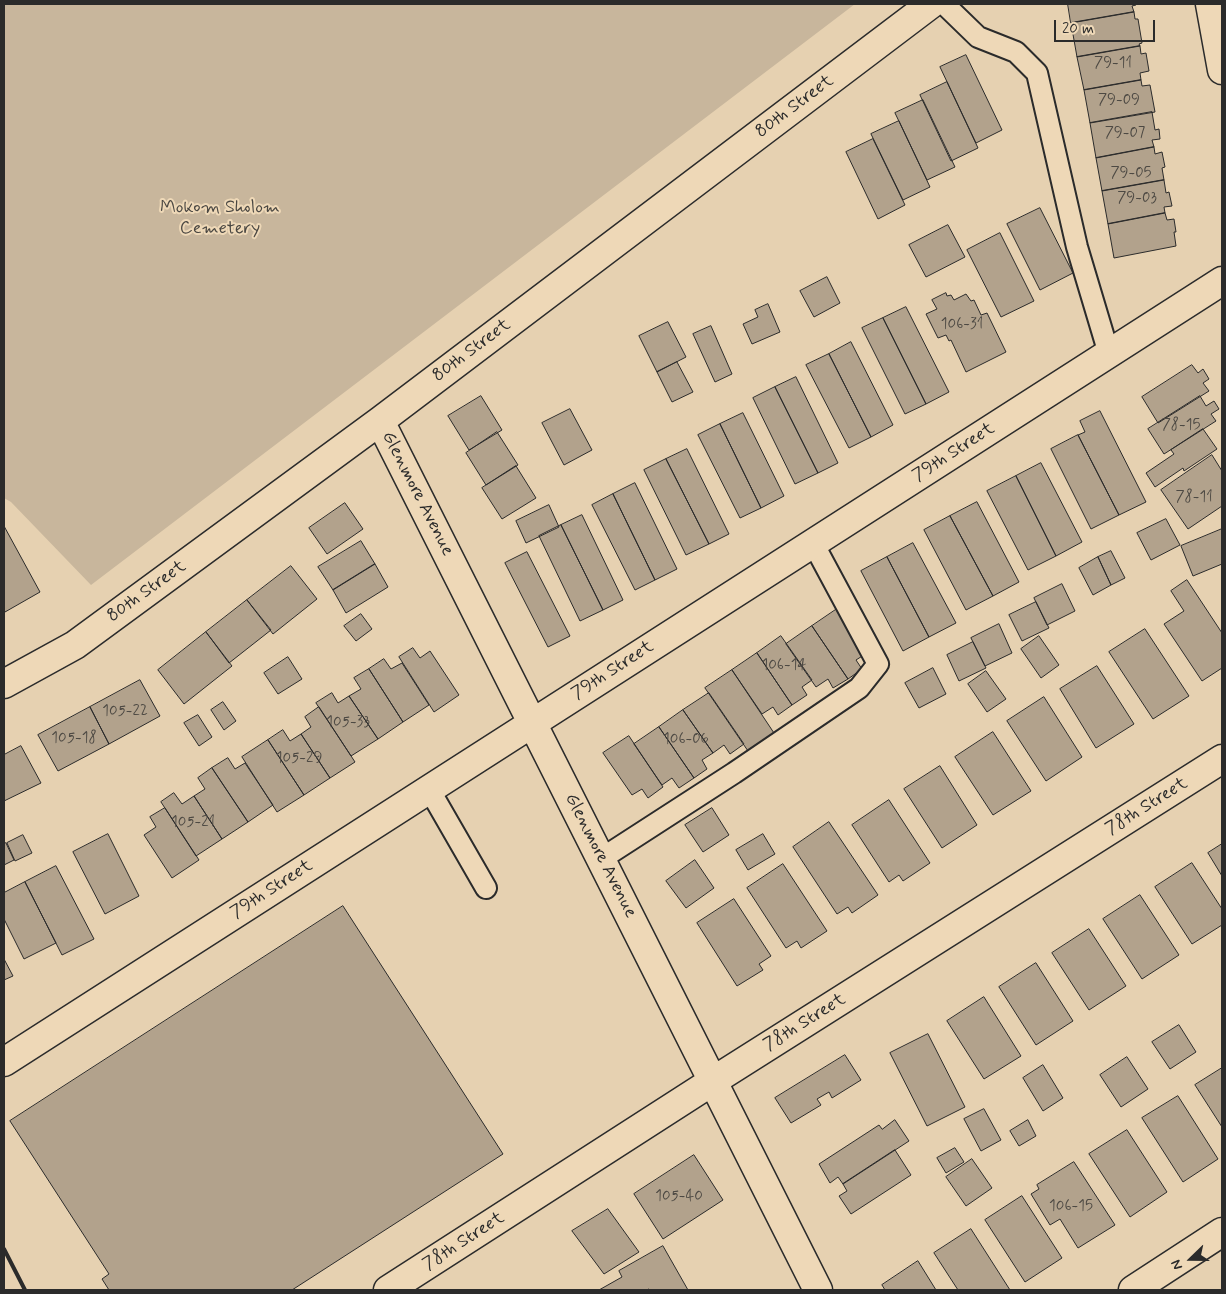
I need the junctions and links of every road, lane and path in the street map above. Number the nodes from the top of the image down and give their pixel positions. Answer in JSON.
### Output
{"nodes":[{"id":1,"x":931,"y":4,"type":"edge"},
{"id":2,"x":944,"y":4,"type":"edge"},
{"id":3,"x":1210,"y":4,"type":"edge"},
{"id":4,"x":1222,"y":70,"type":"edge"},
{"id":5,"x":1222,"y":281,"type":"edge"},
{"id":6,"x":1109,"y":354,"type":"junction"},
{"id":7,"x":380,"y":421,"type":"junction"},
{"id":8,"x":813,"y":543,"type":"junction"},
{"id":9,"x":4,"y":684,"type":"edge"},
{"id":10,"x":533,"y":722,"type":"junction"},
{"id":11,"x":1222,"y":759,"type":"edge"},
{"id":12,"x":429,"y":789,"type":"junction"},
{"id":13,"x":601,"y":858,"type":"junction"},
{"id":14,"x":486,"y":888,"type":"dead end"},
{"id":15,"x":4,"y":1062,"type":"edge"},
{"id":16,"x":713,"y":1082,"type":"junction"},
{"id":17,"x":1222,"y":1232,"type":"edge"},
{"id":18,"x":388,"y":1290,"type":"edge"},
{"id":19,"x":818,"y":1290,"type":"edge"},
{"id":20,"x":1133,"y":1290,"type":"edge"}],
"edges":[{"from":1,"to":7,"type":"street","name":"80th Street"},
{"from":2,"to":6,"type":"lane"},
{"from":3,"to":4,"type":"street"},
{"from":5,"to":6,"type":"street","name":"79th Street"},
{"from":6,"to":8,"type":"street","name":"79th Street"},
{"from":7,"to":9,"type":"street","name":"80th Street"},
{"from":7,"to":10,"type":"street","name":"Glenmore Avenue"},
{"from":8,"to":10,"type":"street","name":"79th Street"},
{"from":8,"to":13,"type":"lane"},
{"from":10,"to":12,"type":"street","name":"79th Street"},
{"from":10,"to":13,"type":"street","name":"Glenmore Avenue"},
{"from":11,"to":16,"type":"street","name":"78th Street"},
{"from":12,"to":14,"type":"lane"},
{"from":12,"to":15,"type":"street","name":"79th Street"},
{"from":13,"to":16,"type":"street","name":"Glenmore Avenue"},
{"from":16,"to":18,"type":"street","name":"78th Street"},
{"from":16,"to":19,"type":"street","name":"Glenmore Avenue"},
{"from":17,"to":20,"type":"street"}]}
